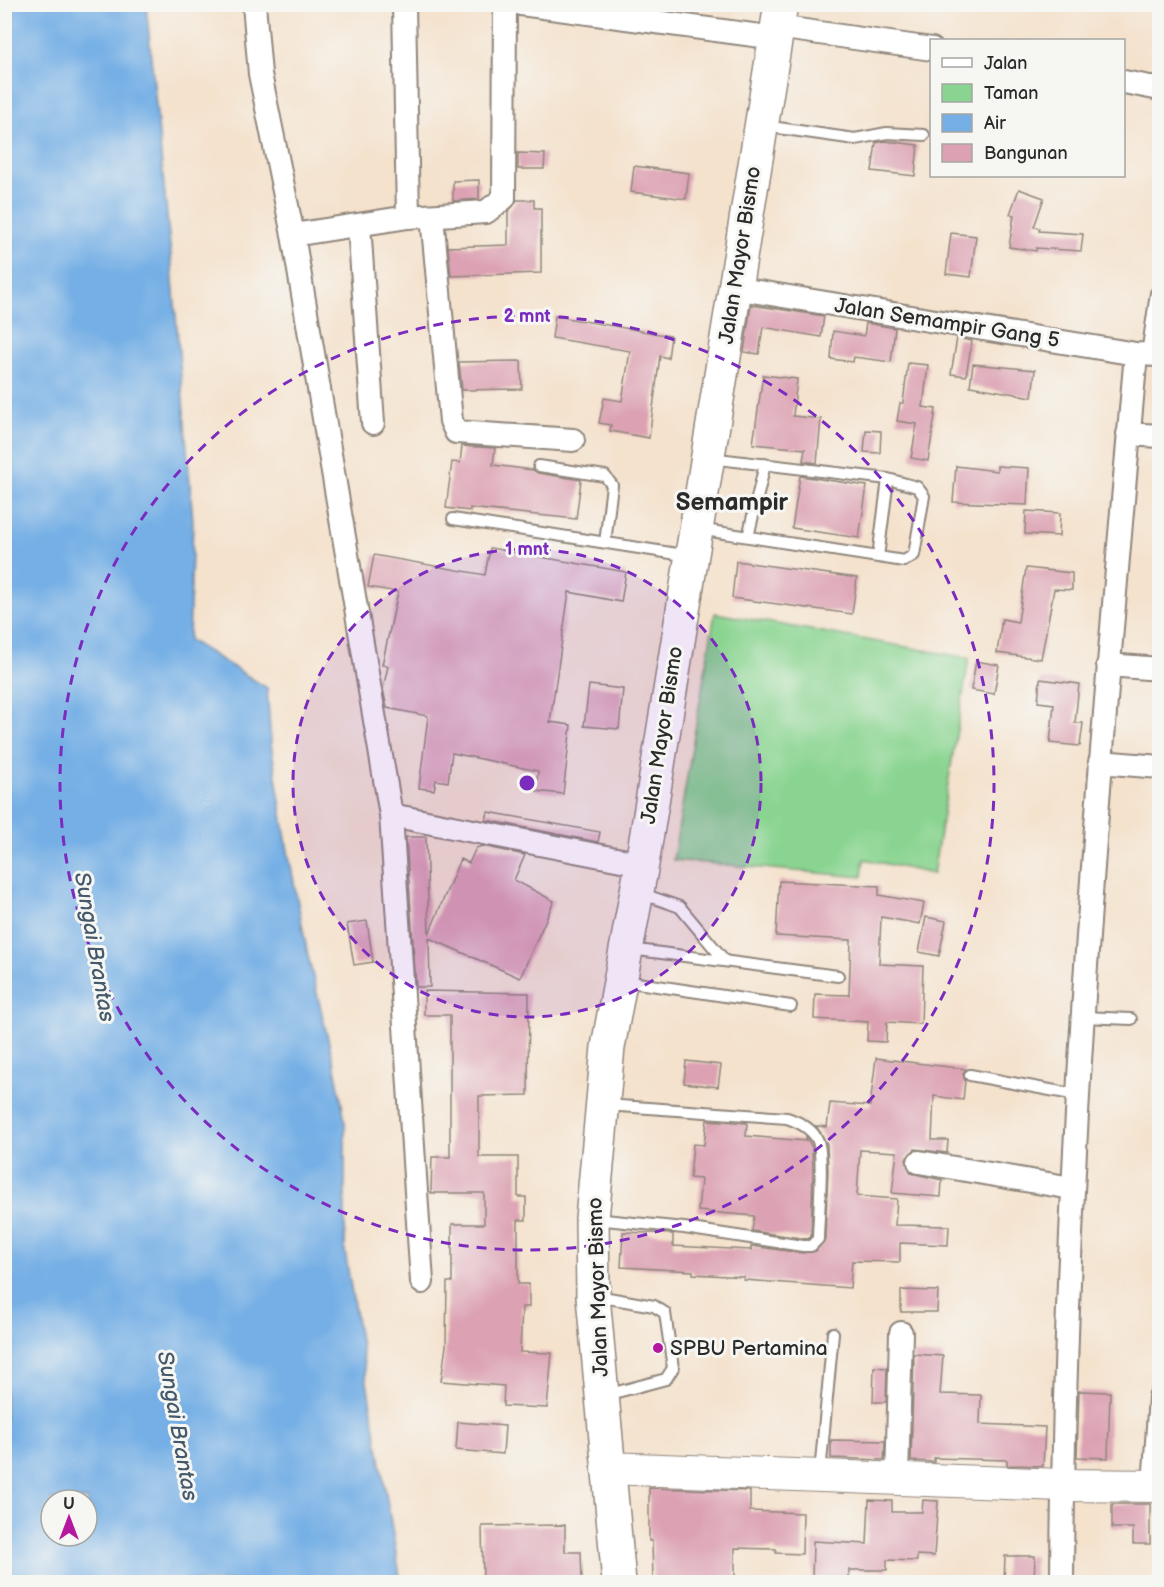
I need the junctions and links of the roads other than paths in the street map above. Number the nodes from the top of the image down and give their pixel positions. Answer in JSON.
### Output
{"nodes":[{"id":1,"x":254,"y":4,"type":"edge"},
{"id":2,"x":404,"y":4,"type":"edge"},
{"id":3,"x":505,"y":4,"type":"edge"},
{"id":4,"x":521,"y":4,"type":"edge"},
{"id":5,"x":777,"y":23,"type":"edge"},
{"id":6,"x":930,"y":49,"type":"edge"},
{"id":7,"x":1125,"y":82,"type":"edge"},
{"id":8,"x":1160,"y":88,"type":"edge"},
{"id":9,"x":761,"y":126,"type":"junction"},
{"id":10,"x":924,"y":135,"type":"dead end"},
{"id":11,"x":432,"y":216,"type":"junction"},
{"id":12,"x":408,"y":217,"type":"junction"},
{"id":13,"x":359,"y":225,"type":"junction"},
{"id":14,"x":293,"y":235,"type":"junction"},
{"id":15,"x":734,"y":288,"type":"junction"},
{"id":16,"x":1156,"y":293,"type":"dead end"},
{"id":17,"x":1147,"y":354,"type":"edge"},
{"id":18,"x":374,"y":423,"type":"dead end"},
{"id":19,"x":1128,"y":434,"type":"junction"},
{"id":20,"x":1160,"y":436,"type":"edge"},
{"id":21,"x":573,"y":440,"type":"dead end"},
{"id":22,"x":707,"y":457,"type":"junction"},
{"id":23,"x":765,"y":464,"type":"junction"},
{"id":24,"x":539,"y":466,"type":"dead end"},
{"id":25,"x":888,"y":479,"type":"junction"},
{"id":26,"x":453,"y":519,"type":"dead end"},
{"id":27,"x":748,"y":537,"type":"junction"},
{"id":28,"x":693,"y":542,"type":"junction"},
{"id":29,"x":605,"y":543,"type":"junction"},
{"id":30,"x":878,"y":557,"type":"junction"},
{"id":31,"x":1108,"y":665,"type":"junction"},
{"id":32,"x":1160,"y":669,"type":"edge"},
{"id":33,"x":1100,"y":762,"type":"junction"},
{"id":34,"x":1160,"y":767,"type":"edge"},
{"id":35,"x":391,"y":815,"type":"junction"},
{"id":36,"x":639,"y":878,"type":"junction"},
{"id":37,"x":626,"y":949,"type":"junction"},
{"id":38,"x":725,"y":961,"type":"junction"},
{"id":39,"x":838,"y":976,"type":"dead end"},
{"id":40,"x":621,"y":981,"type":"junction"},
{"id":41,"x":791,"y":1005,"type":"dead end"},
{"id":42,"x":1082,"y":1017,"type":"junction"},
{"id":43,"x":1131,"y":1019,"type":"dead end"},
{"id":44,"x":970,"y":1075,"type":"dead end"},
{"id":45,"x":1077,"y":1095,"type":"junction"},
{"id":46,"x":603,"y":1105,"type":"junction"},
{"id":47,"x":920,"y":1162,"type":"dead end"},
{"id":48,"x":1072,"y":1188,"type":"junction"},
{"id":49,"x":592,"y":1219,"type":"junction"},
{"id":50,"x":422,"y":1282,"type":"dead end"},
{"id":51,"x":593,"y":1296,"type":"junction"},
{"id":52,"x":833,"y":1333,"type":"dead end"},
{"id":53,"x":901,"y":1333,"type":"dead end"},
{"id":54,"x":1160,"y":1396,"type":"edge"},
{"id":55,"x":601,"y":1397,"type":"junction"},
{"id":56,"x":607,"y":1468,"type":"junction"},
{"id":57,"x":819,"y":1476,"type":"junction"},
{"id":58,"x":897,"y":1479,"type":"junction"},
{"id":59,"x":1062,"y":1485,"type":"junction"},
{"id":60,"x":1157,"y":1486,"type":"edge"},
{"id":61,"x":619,"y":1582,"type":"edge"},
{"id":62,"x":1062,"y":1582,"type":"edge"}],
"edges":[{"from":1,"to":14,"type":"street"},
{"from":2,"to":12,"type":"street"},
{"from":3,"to":11,"type":"street"},
{"from":4,"to":5,"type":"street"},
{"from":5,"to":6,"type":"street"},
{"from":5,"to":9,"type":"main road","name":"Jalan Mayor Bismo"},
{"from":7,"to":8,"type":"street"},
{"from":9,"to":10,"type":"lane"},
{"from":9,"to":15,"type":"main road","name":"Jalan Mayor Bismo"},
{"from":11,"to":12,"type":"street"},
{"from":11,"to":21,"type":"street"},
{"from":12,"to":13,"type":"street"},
{"from":13,"to":14,"type":"street"},
{"from":13,"to":18,"type":"street"},
{"from":14,"to":35,"type":"street"},
{"from":15,"to":17,"type":"street","name":"Jalan Semampir Gang 5"},
{"from":15,"to":22,"type":"main road","name":"Jalan Mayor Bismo"},
{"from":16,"to":17,"type":"lane"},
{"from":17,"to":19,"type":"street"},
{"from":19,"to":20,"type":"street"},
{"from":19,"to":31,"type":"street"},
{"from":22,"to":23,"type":"lane"},
{"from":22,"to":28,"type":"main road","name":"Jalan Mayor Bismo"},
{"from":23,"to":25,"type":"lane"},
{"from":23,"to":27,"type":"lane"},
{"from":24,"to":29,"type":"lane"},
{"from":25,"to":30,"type":"lane"},
{"from":25,"to":30,"type":"lane"},
{"from":26,"to":29,"type":"lane"},
{"from":27,"to":28,"type":"lane"},
{"from":27,"to":30,"type":"lane"},
{"from":28,"to":29,"type":"lane"},
{"from":28,"to":36,"type":"main road","name":"Jalan Mayor Bismo"},
{"from":31,"to":32,"type":"street"},
{"from":31,"to":33,"type":"street"},
{"from":33,"to":34,"type":"street"},
{"from":33,"to":42,"type":"street"},
{"from":35,"to":36,"type":"street"},
{"from":35,"to":50,"type":"street"},
{"from":36,"to":37,"type":"main road","name":"Jalan Mayor Bismo"},
{"from":36,"to":38,"type":"lane"},
{"from":37,"to":38,"type":"lane"},
{"from":37,"to":40,"type":"main road","name":"Jalan Mayor Bismo"},
{"from":38,"to":39,"type":"lane"},
{"from":40,"to":41,"type":"lane"},
{"from":40,"to":46,"type":"main road","name":"Jalan Mayor Bismo"},
{"from":42,"to":43,"type":"lane"},
{"from":42,"to":45,"type":"street"},
{"from":44,"to":45,"type":"lane"},
{"from":45,"to":48,"type":"street"},
{"from":46,"to":49,"type":"main road","name":"Jalan Mayor Bismo"},
{"from":46,"to":49,"type":"lane"},
{"from":47,"to":48,"type":"street"},
{"from":48,"to":59,"type":"street"},
{"from":49,"to":51,"type":"main road","name":"Jalan Mayor Bismo"},
{"from":51,"to":55,"type":"main road","name":"Jalan Mayor Bismo"},
{"from":51,"to":55,"type":"lane"},
{"from":52,"to":57,"type":"lane"},
{"from":53,"to":58,"type":"street"},
{"from":54,"to":60,"type":"street"},
{"from":55,"to":56,"type":"main road","name":"Jalan Mayor Bismo"},
{"from":56,"to":57,"type":"street"},
{"from":56,"to":61,"type":"main road","name":"Jalan Mayor Bismo"},
{"from":57,"to":58,"type":"street"},
{"from":58,"to":59,"type":"street"},
{"from":59,"to":60,"type":"street"},
{"from":59,"to":62,"type":"street"}]}
